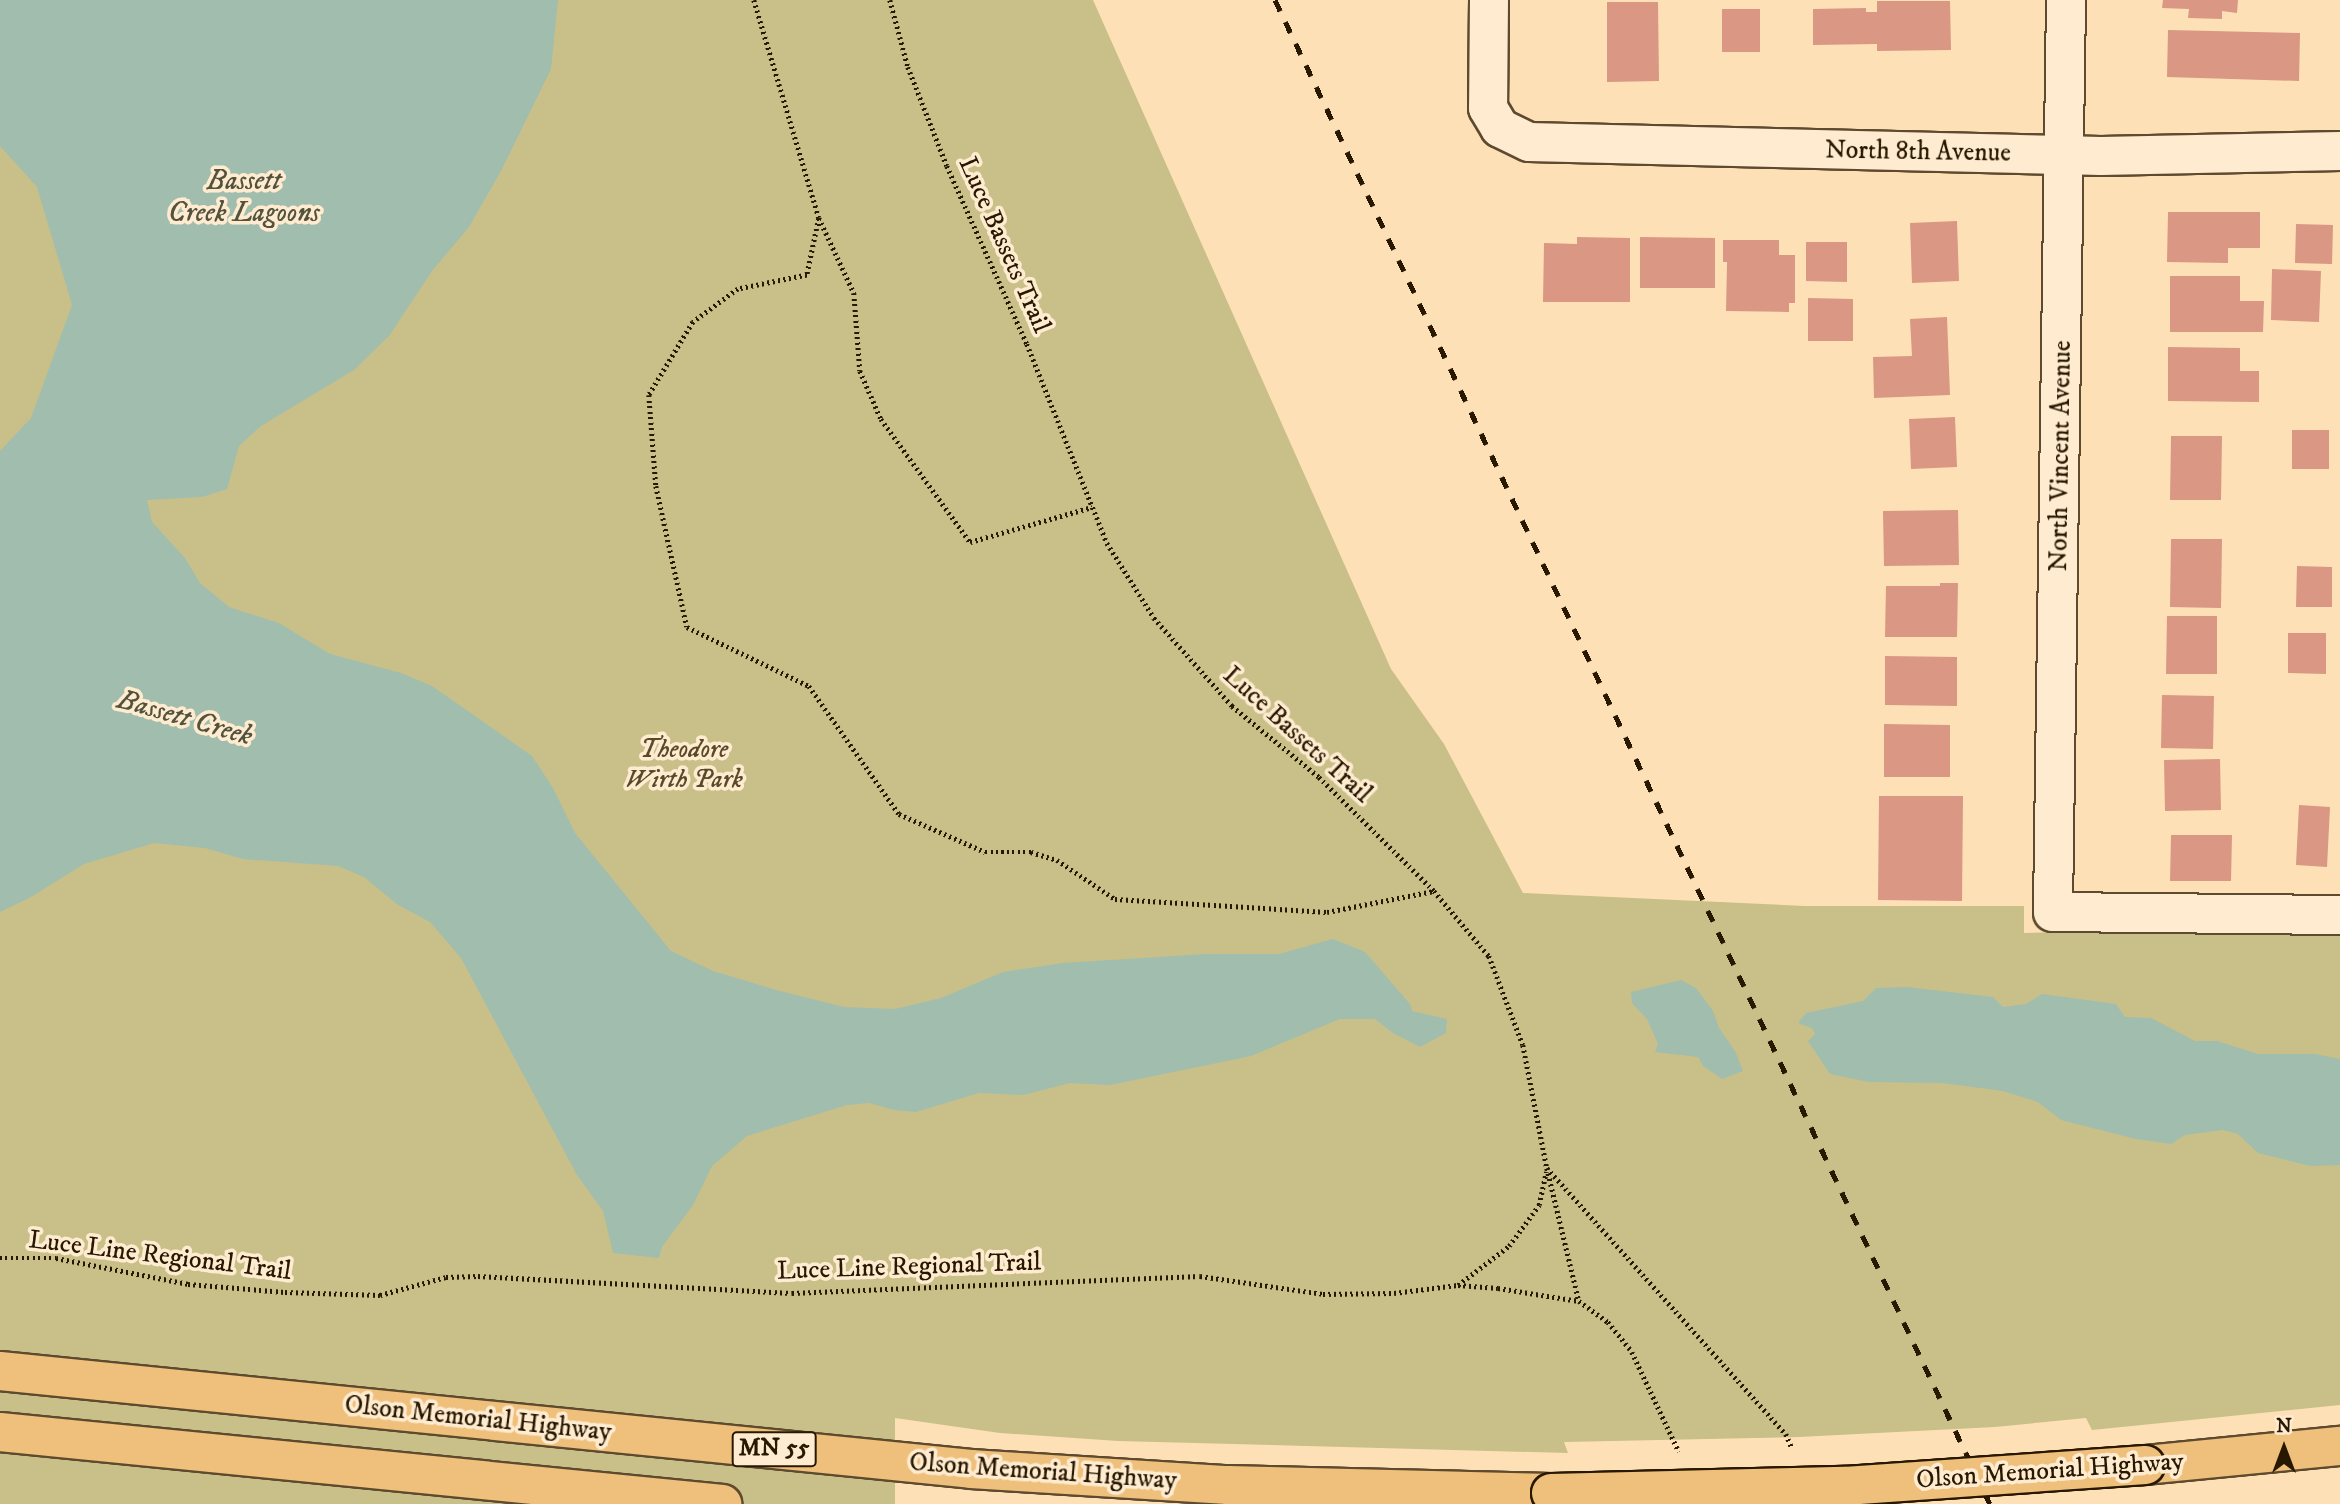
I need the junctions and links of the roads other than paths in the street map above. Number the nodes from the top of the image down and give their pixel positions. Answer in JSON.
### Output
{"nodes":[{"id":1,"x":1489,"y":0,"type":"edge"},
{"id":2,"x":2066,"y":0,"type":"edge"},
{"id":3,"x":2340,"y":151,"type":"edge"},
{"id":4,"x":2066,"y":155,"type":"junction"},
{"id":5,"x":2340,"y":915,"type":"edge"},
{"id":6,"x":0,"y":1371,"type":"edge"},
{"id":7,"x":0,"y":1432,"type":"edge"},
{"id":8,"x":2340,"y":1446,"type":"edge"},
{"id":9,"x":722,"y":1504,"type":"edge"}],
"edges":[{"from":1,"to":4,"type":"street","name":"North 8th Avenue"},
{"from":2,"to":4,"type":"street","name":"North Vincent Avenue"},
{"from":3,"to":4,"type":"street","name":"North 8th Avenue"},
{"from":4,"to":5,"type":"street","name":"North Vincent Avenue"},
{"from":6,"to":8,"type":"main road","name":"Olson Memorial Highway","number":"MN 55","bridge":true},
{"from":7,"to":9,"type":"main road","number":"MN 55"}]}
